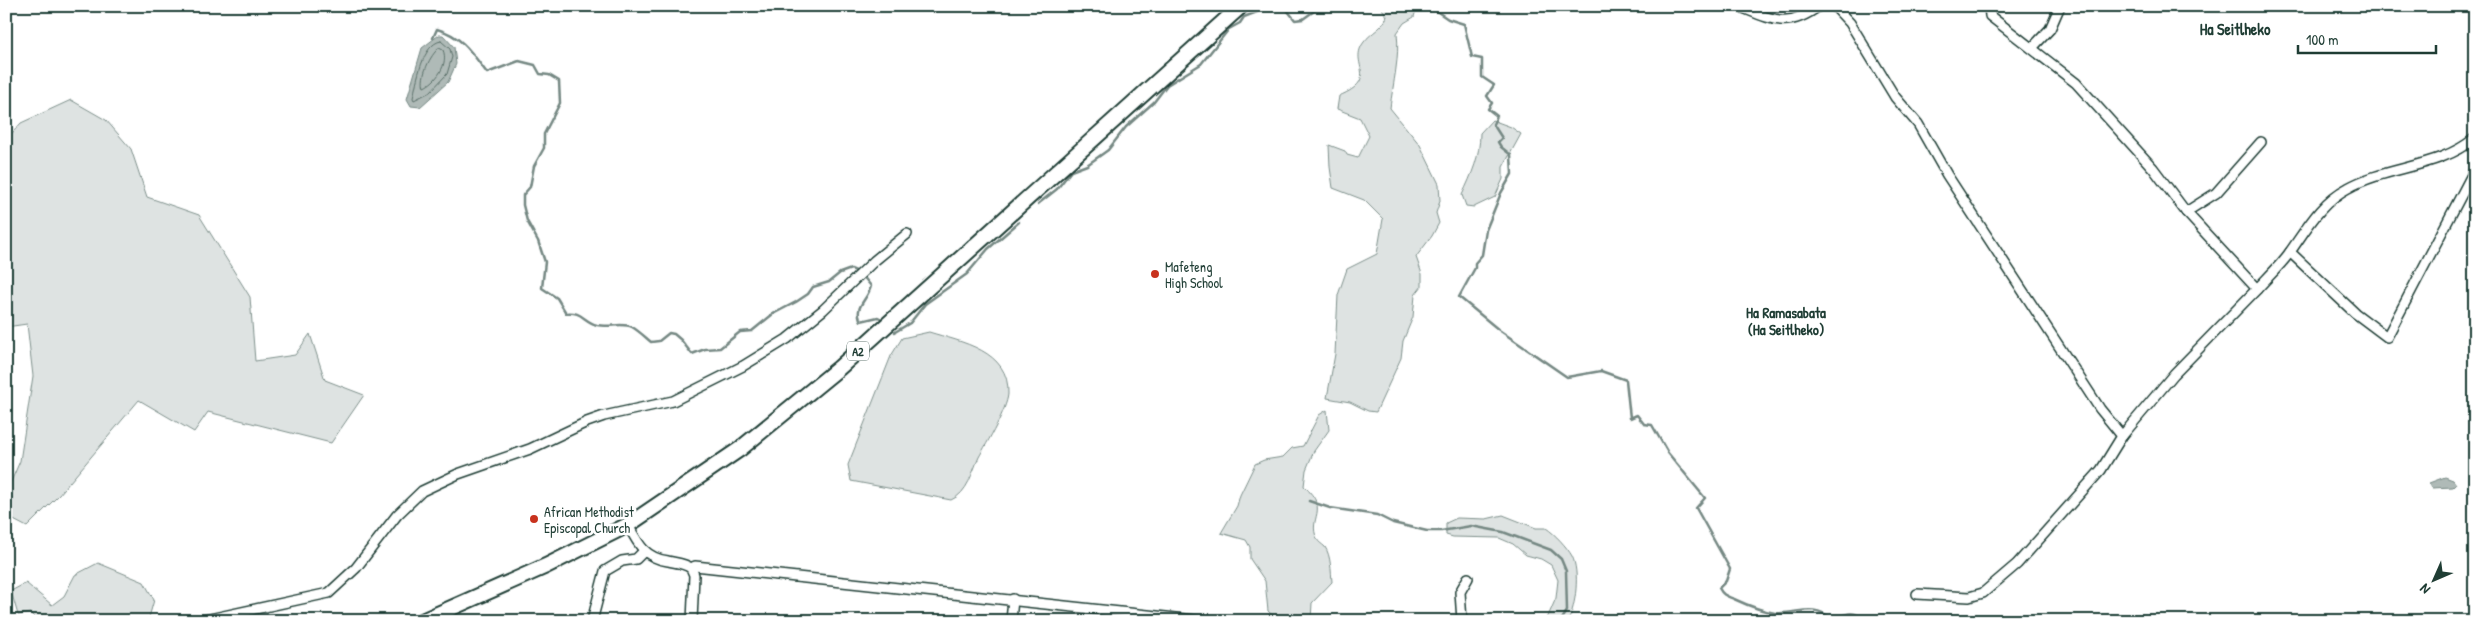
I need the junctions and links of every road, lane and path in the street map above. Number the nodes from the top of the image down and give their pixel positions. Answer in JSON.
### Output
{"nodes":[{"id":1,"x":1241,"y":6,"type":"edge"},
{"id":2,"x":1738,"y":6,"type":"edge"},
{"id":3,"x":1819,"y":6,"type":"edge"},
{"id":4,"x":1834,"y":6,"type":"edge"},
{"id":5,"x":1988,"y":6,"type":"edge"},
{"id":6,"x":2060,"y":6,"type":"edge"},
{"id":7,"x":2032,"y":48,"type":"junction"},
{"id":8,"x":2475,"y":138,"type":"edge"},
{"id":9,"x":2261,"y":142,"type":"dead end"},
{"id":10,"x":2475,"y":169,"type":"edge"},
{"id":11,"x":2186,"y":212,"type":"junction"},
{"id":12,"x":906,"y":234,"type":"dead end"},
{"id":13,"x":2290,"y":252,"type":"junction"},
{"id":14,"x":2257,"y":289,"type":"junction"},
{"id":15,"x":2122,"y":436,"type":"junction"},
{"id":16,"x":628,"y":525,"type":"junction"},
{"id":17,"x":644,"y":551,"type":"junction"},
{"id":18,"x":691,"y":568,"type":"junction"},
{"id":19,"x":1468,"y":578,"type":"dead end"},
{"id":20,"x":1917,"y":594,"type":"dead end"},
{"id":21,"x":1013,"y":599,"type":"junction"},
{"id":22,"x":424,"y":620,"type":"edge"},
{"id":23,"x":200,"y":621,"type":"edge"},
{"id":24,"x":592,"y":621,"type":"edge"},
{"id":25,"x":692,"y":621,"type":"edge"},
{"id":26,"x":1011,"y":621,"type":"edge"},
{"id":27,"x":1203,"y":621,"type":"edge"},
{"id":28,"x":1462,"y":621,"type":"edge"}],
"edges":[{"from":1,"to":16,"type":"main road","number":"A2"},
{"from":2,"to":3,"type":"street"},
{"from":4,"to":15,"type":"street"},
{"from":5,"to":7,"type":"street"},
{"from":6,"to":7,"type":"street"},
{"from":7,"to":11,"type":"street"},
{"from":8,"to":13,"type":"street"},
{"from":9,"to":11,"type":"street"},
{"from":10,"to":13,"type":"street"},
{"from":11,"to":14,"type":"street"},
{"from":12,"to":23,"type":"street"},
{"from":13,"to":14,"type":"street"},
{"from":14,"to":15,"type":"street"},
{"from":15,"to":20,"type":"street"},
{"from":16,"to":17,"type":"street"},
{"from":16,"to":22,"type":"main road","number":"A2"},
{"from":17,"to":18,"type":"street"},
{"from":17,"to":24,"type":"street"},
{"from":18,"to":21,"type":"street"},
{"from":18,"to":25,"type":"street"},
{"from":19,"to":28,"type":"street"},
{"from":21,"to":26,"type":"street"},
{"from":21,"to":27,"type":"street"}]}
